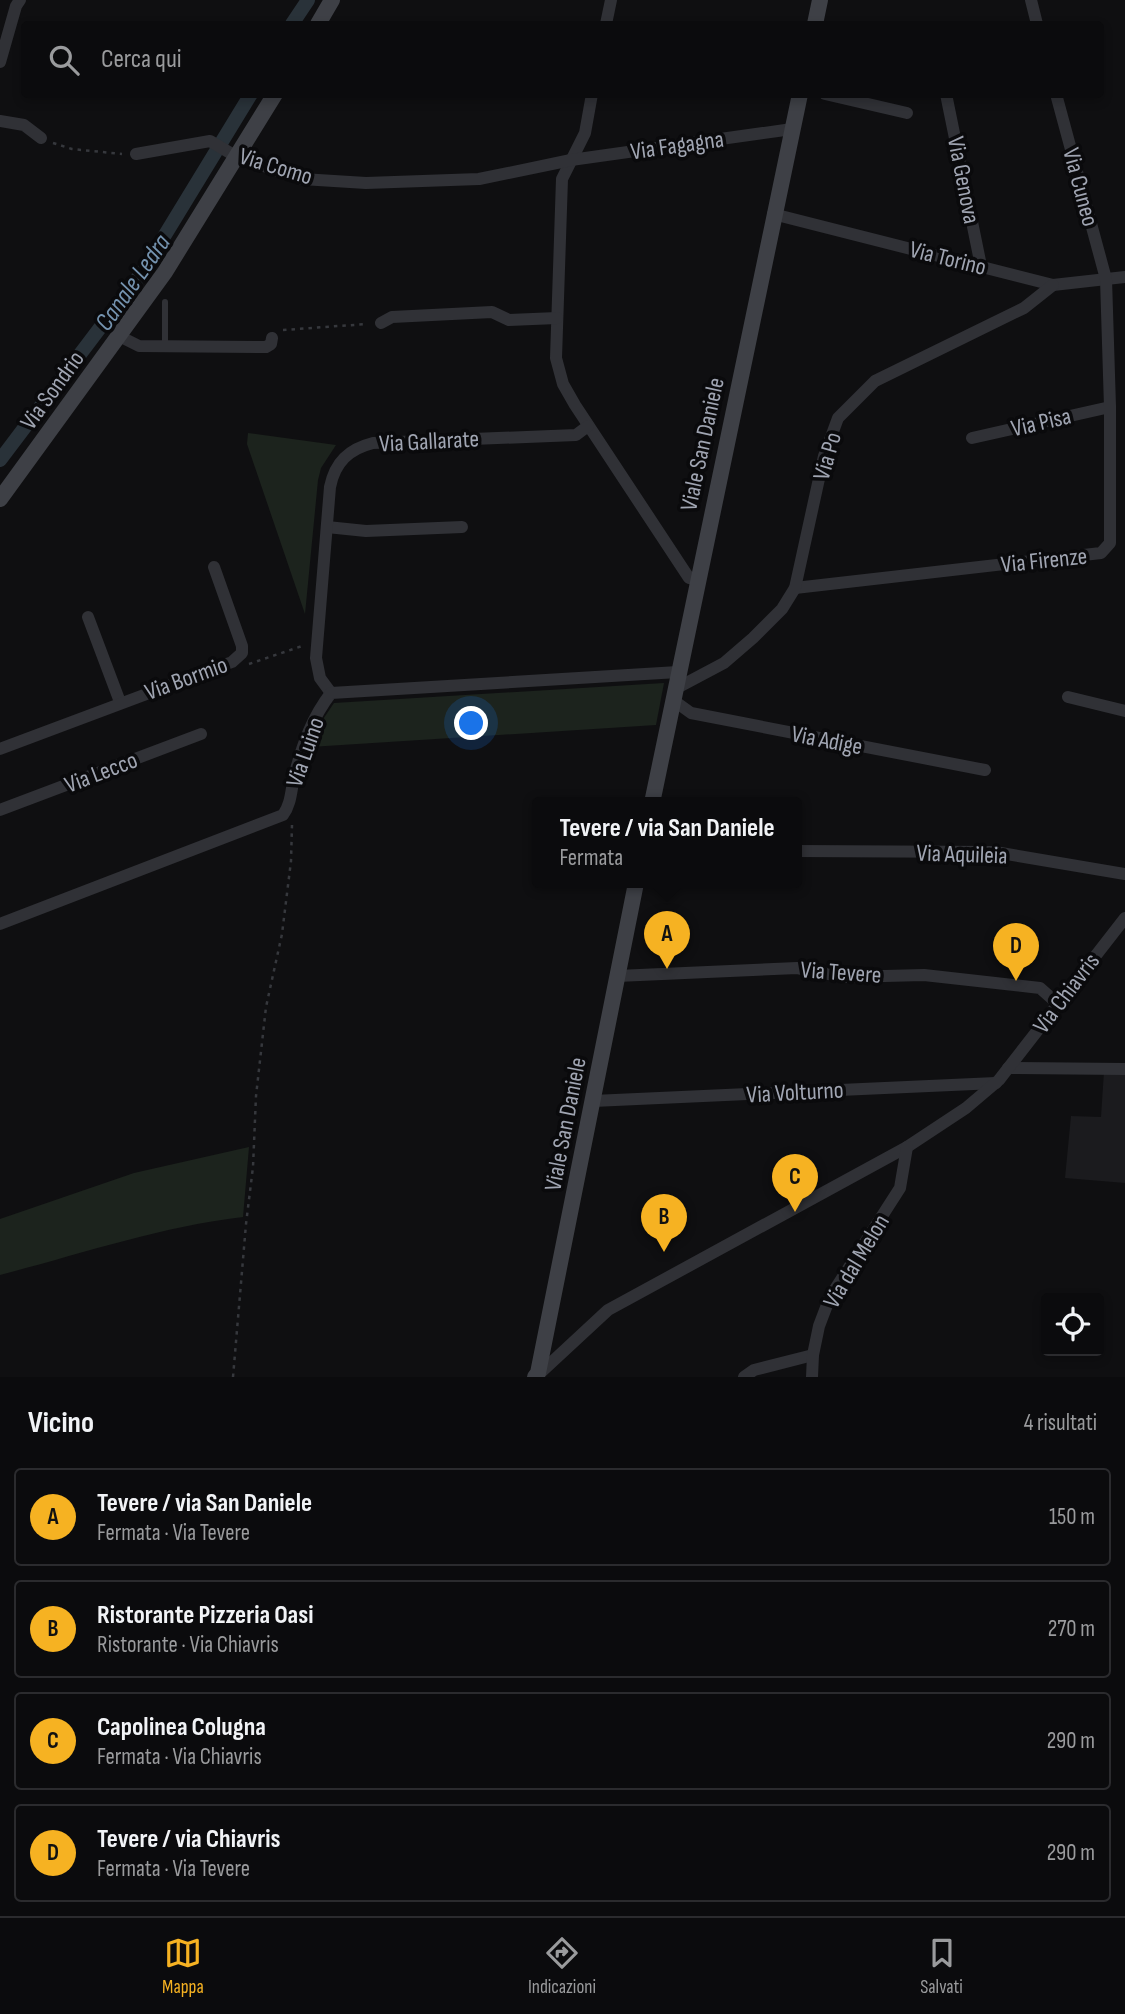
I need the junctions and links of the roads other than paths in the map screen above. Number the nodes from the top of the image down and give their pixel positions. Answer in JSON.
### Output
{"nodes":[{"id":1,"x":20,"y":0,"type":"edge"},
{"id":2,"x":332,"y":0,"type":"edge"},
{"id":3,"x":611,"y":0,"type":"edge"},
{"id":4,"x":820,"y":0,"type":"edge"},
{"id":5,"x":1031,"y":0,"type":"edge"},
{"id":6,"x":320,"y":21,"type":"edge"},
{"id":7,"x":607,"y":21,"type":"edge"},
{"id":8,"x":816,"y":21,"type":"edge"},
{"id":9,"x":1036,"y":21,"type":"edge"},
{"id":10,"x":0,"y":62,"type":"edge"},
{"id":11,"x":272,"y":98,"type":"edge"},
{"id":12,"x":592,"y":98,"type":"edge"},
{"id":13,"x":799,"y":98,"type":"edge"},
{"id":14,"x":842,"y":98,"type":"edge"},
{"id":15,"x":947,"y":98,"type":"edge"},
{"id":16,"x":1057,"y":98,"type":"edge"},
{"id":17,"x":907,"y":113,"type":"dead end"},
{"id":18,"x":0,"y":121,"type":"edge"},
{"id":19,"x":792,"y":129,"type":"junction"},
{"id":20,"x":41,"y":138,"type":"road end"},
{"id":21,"x":136,"y":154,"type":"road end"},
{"id":22,"x":233,"y":155,"type":"junction"},
{"id":23,"x":566,"y":161,"type":"junction"},
{"id":24,"x":773,"y":214,"type":"junction"},
{"id":25,"x":981,"y":266,"type":"junction"},
{"id":26,"x":1125,"y":277,"type":"edge"},
{"id":27,"x":1106,"y":279,"type":"junction"},
{"id":28,"x":1053,"y":285,"type":"junction"},
{"id":29,"x":165,"y":302,"type":"dead end"},
{"id":30,"x":557,"y":318,"type":"junction"},
{"id":31,"x":381,"y":323,"type":"road end"},
{"id":32,"x":119,"y":336,"type":"junction"},
{"id":33,"x":272,"y":338,"type":"road end"},
{"id":34,"x":165,"y":345,"type":"junction"},
{"id":35,"x":1110,"y":407,"type":"junction"},
{"id":36,"x":588,"y":426,"type":"junction"},
{"id":37,"x":972,"y":438,"type":"dead end"},
{"id":38,"x":0,"y":499,"type":"edge"},
{"id":39,"x":327,"y":527,"type":"junction"},
{"id":40,"x":462,"y":527,"type":"dead end"},
{"id":41,"x":214,"y":567,"type":"dead end"},
{"id":42,"x":697,"y":580,"type":"junction"},
{"id":43,"x":795,"y":588,"type":"junction"},
{"id":44,"x":88,"y":617,"type":"dead end"},
{"id":45,"x":675,"y":687,"type":"junction"},
{"id":46,"x":331,"y":693,"type":"junction"},
{"id":47,"x":1068,"y":697,"type":"dead end"},
{"id":48,"x":120,"y":702,"type":"junction"},
{"id":49,"x":1125,"y":711,"type":"edge"},
{"id":50,"x":201,"y":734,"type":"dead end"},
{"id":51,"x":0,"y":749,"type":"edge"},
{"id":52,"x":985,"y":770,"type":"dead end"},
{"id":53,"x":653,"y":797,"type":"edge"},
{"id":54,"x":0,"y":810,"type":"edge"},
{"id":55,"x":802,"y":851,"type":"edge"},
{"id":56,"x":1125,"y":874,"type":"edge"},
{"id":57,"x":635,"y":888,"type":"edge"},
{"id":58,"x":1125,"y":918,"type":"edge"},
{"id":59,"x":0,"y":924,"type":"edge"},
{"id":60,"x":617,"y":976,"type":"junction"},
{"id":61,"x":1058,"y":1004,"type":"junction"},
{"id":62,"x":1008,"y":1068,"type":"junction"},
{"id":63,"x":1125,"y":1069,"type":"edge"},
{"id":64,"x":997,"y":1083,"type":"junction"},
{"id":65,"x":593,"y":1101,"type":"junction"},
{"id":66,"x":907,"y":1147,"type":"junction"},
{"id":67,"x":813,"y":1355,"type":"junction"},
{"id":68,"x":537,"y":1376,"type":"edge"},
{"id":69,"x":744,"y":1377,"type":"edge"},
{"id":70,"x":812,"y":1377,"type":"edge"}],
"edges":[{"from":1,"to":10,"type":"street"},
{"from":2,"to":6,"type":"street"},
{"from":3,"to":7,"type":"street"},
{"from":4,"to":8,"type":"street"},
{"from":5,"to":9,"type":"street"},
{"from":11,"to":22,"type":"street","name":"Via Sondrio"},
{"from":12,"to":23,"type":"street"},
{"from":13,"to":19,"type":"street","name":"Viale San Daniele"},
{"from":14,"to":17,"type":"street"},
{"from":15,"to":25,"type":"street","name":"Via Genova"},
{"from":16,"to":27,"type":"street","name":"Via Cuneo"},
{"from":18,"to":20,"type":"street"},
{"from":19,"to":23,"type":"street","name":"Via Fagagna"},
{"from":19,"to":24,"type":"street","name":"Viale San Daniele"},
{"from":21,"to":22,"type":"street","name":"Via Como"},
{"from":22,"to":23,"type":"street","name":"Via Como"},
{"from":22,"to":32,"type":"street","name":"Via Sondrio"},
{"from":23,"to":30,"type":"street"},
{"from":24,"to":25,"type":"street","name":"Via Torino"},
{"from":24,"to":42,"type":"street","name":"Viale San Daniele"},
{"from":25,"to":28,"type":"street","name":"Via Torino"},
{"from":26,"to":27,"type":"street","name":"Via Torino"},
{"from":27,"to":28,"type":"street","name":"Via Torino"},
{"from":27,"to":35,"type":"street","name":"Via Firenze"},
{"from":28,"to":43,"type":"street","name":"Via Po"},
{"from":29,"to":34,"type":"lane"},
{"from":30,"to":31,"type":"street"},
{"from":30,"to":36,"type":"street"},
{"from":32,"to":34,"type":"street"},
{"from":32,"to":38,"type":"street","name":"Via Sondrio"},
{"from":33,"to":34,"type":"street"},
{"from":35,"to":37,"type":"street","name":"Via Pisa"},
{"from":35,"to":43,"type":"street","name":"Via Firenze"},
{"from":36,"to":39,"type":"street","name":"Via Gallarate"},
{"from":36,"to":42,"type":"street"},
{"from":39,"to":40,"type":"street"},
{"from":39,"to":46,"type":"street","name":"Via Gallarate"},
{"from":41,"to":48,"type":"street","name":"Via Bormio"},
{"from":42,"to":45,"type":"street","name":"Viale San Daniele"},
{"from":43,"to":45,"type":"street","name":"Via Po"},
{"from":44,"to":48,"type":"street","name":"Via Bormio"},
{"from":45,"to":46,"type":"street","name":"Via Luino"},
{"from":45,"to":52,"type":"street","name":"Via Adige"},
{"from":45,"to":53,"type":"street","name":"Viale San Daniele"},
{"from":46,"to":59,"type":"street","name":"Via Luino"},
{"from":47,"to":49,"type":"street"},
{"from":48,"to":51,"type":"street","name":"Via Bormio"},
{"from":50,"to":54,"type":"street","name":"Via Lecco"},
{"from":55,"to":56,"type":"street","name":"Via Aquileia"},
{"from":57,"to":60,"type":"street","name":"Viale San Daniele"},
{"from":58,"to":61,"type":"street","name":"Via Chiavris"},
{"from":60,"to":61,"type":"street","name":"Via Tevere"},
{"from":60,"to":65,"type":"street","name":"Viale San Daniele"},
{"from":61,"to":62,"type":"street","name":"Via Chiavris"},
{"from":62,"to":63,"type":"street"},
{"from":62,"to":64,"type":"street","name":"Via Chiavris"},
{"from":64,"to":65,"type":"street","name":"Via Volturno"},
{"from":64,"to":66,"type":"street","name":"Via Chiavris"},
{"from":65,"to":68,"type":"street","name":"Viale San Daniele"},
{"from":66,"to":67,"type":"street","name":"Via dal Melon"},
{"from":66,"to":68,"type":"street","name":"Via Chiavris"},
{"from":67,"to":69,"type":"street"},
{"from":67,"to":70,"type":"street","name":"Via dal Melon"}]}
